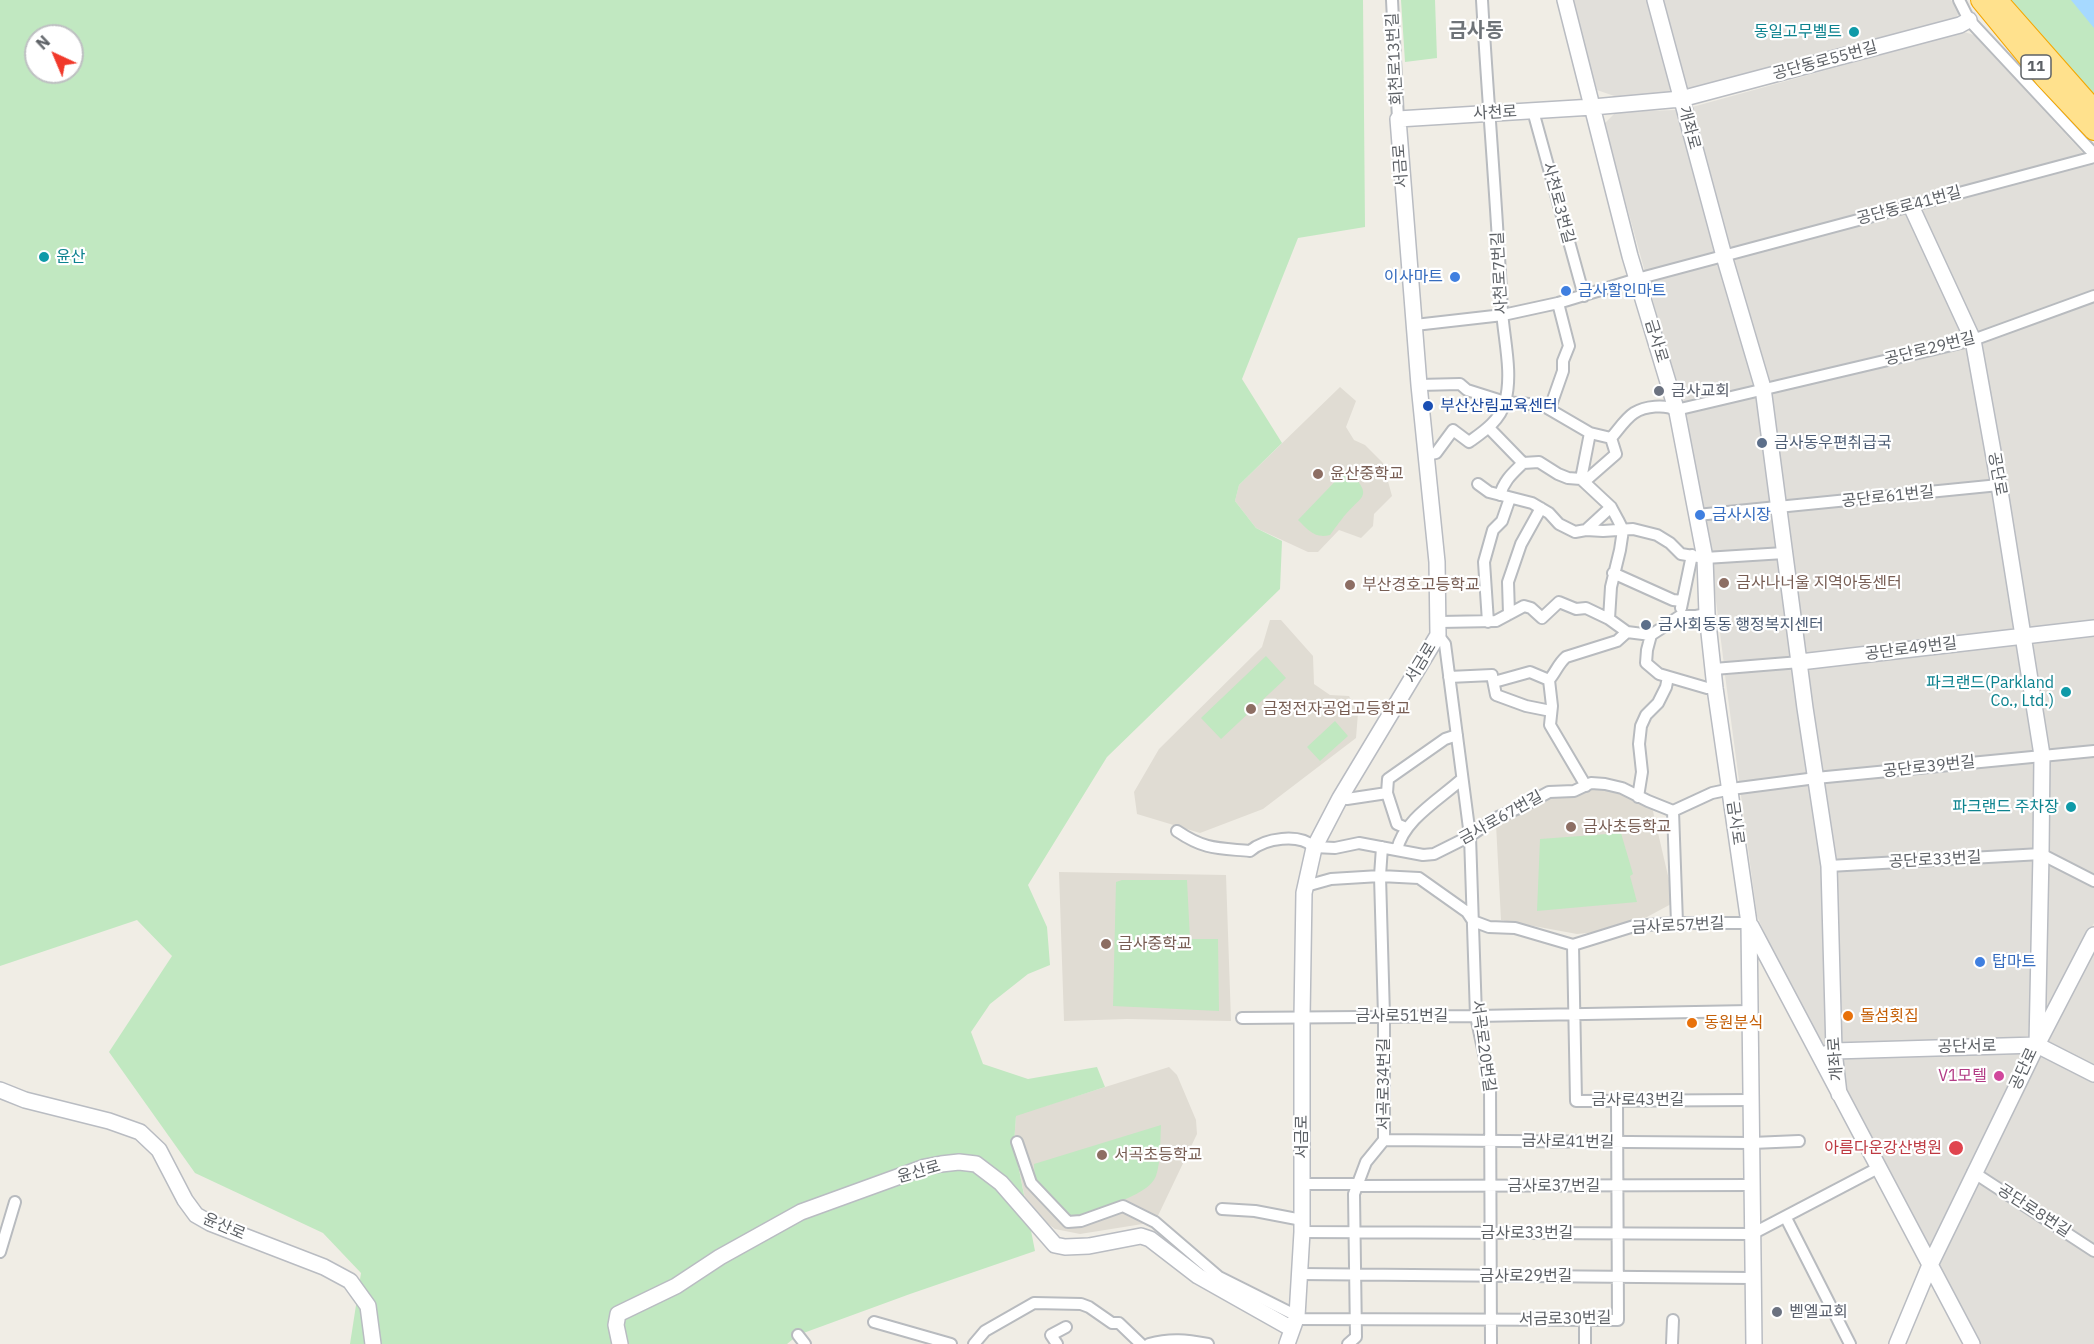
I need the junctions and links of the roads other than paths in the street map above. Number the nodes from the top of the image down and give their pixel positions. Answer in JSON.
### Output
{"nodes":[{"id":1,"x":1392,"y":0,"type":"edge"},
{"id":2,"x":1482,"y":0,"type":"edge"},
{"id":3,"x":1565,"y":0,"type":"edge"},
{"id":4,"x":1654,"y":0,"type":"edge"},
{"id":5,"x":1959,"y":0,"type":"edge"},
{"id":6,"x":1981,"y":0,"type":"edge"},
{"id":7,"x":1997,"y":0,"type":"edge"},
{"id":8,"x":1969,"y":20,"type":"junction"},
{"id":9,"x":1681,"y":99,"type":"junction"},
{"id":10,"x":1593,"y":107,"type":"junction"},
{"id":11,"x":2094,"y":110,"type":"edge"},
{"id":12,"x":1533,"y":111,"type":"junction"},
{"id":13,"x":1489,"y":114,"type":"junction"},
{"id":14,"x":1398,"y":119,"type":"junction"},
{"id":15,"x":2094,"y":130,"type":"edge"},
{"id":16,"x":2094,"y":156,"type":"edge"},
{"id":17,"x":1911,"y":206,"type":"junction"},
{"id":18,"x":1724,"y":256,"type":"junction"},
{"id":19,"x":1637,"y":279,"type":"junction"},
{"id":20,"x":1584,"y":296,"type":"junction"},
{"id":21,"x":2094,"y":296,"type":"edge"},
{"id":22,"x":1558,"y":303,"type":"junction"},
{"id":23,"x":1503,"y":315,"type":"junction"},
{"id":24,"x":1414,"y":325,"type":"junction"},
{"id":25,"x":1973,"y":340,"type":"junction"},
{"id":26,"x":1419,"y":385,"type":"junction"},
{"id":27,"x":1763,"y":388,"type":"junction"},
{"id":28,"x":1506,"y":402,"type":"junction"},
{"id":29,"x":1550,"y":408,"type":"junction"},
{"id":30,"x":1676,"y":410,"type":"junction"},
{"id":31,"x":1489,"y":428,"type":"junction"},
{"id":32,"x":1590,"y":434,"type":"junction"},
{"id":33,"x":1611,"y":438,"type":"junction"},
{"id":34,"x":1426,"y":455,"type":"junction"},
{"id":35,"x":1523,"y":463,"type":"junction"},
{"id":36,"x":1583,"y":480,"type":"junction"},
{"id":37,"x":1478,"y":484,"type":"dead end"},
{"id":38,"x":1999,"y":485,"type":"junction"},
{"id":39,"x":1505,"y":496,"type":"junction"},
{"id":40,"x":1611,"y":507,"type":"junction"},
{"id":41,"x":1541,"y":508,"type":"junction"},
{"id":42,"x":1778,"y":508,"type":"junction"},
{"id":43,"x":1697,"y":515,"type":"junction"},
{"id":44,"x":1586,"y":530,"type":"junction"},
{"id":45,"x":1623,"y":530,"type":"junction"},
{"id":46,"x":1784,"y":553,"type":"junction"},
{"id":47,"x":1699,"y":557,"type":"junction"},
{"id":48,"x":1613,"y":573,"type":"junction"},
{"id":49,"x":1682,"y":601,"type":"junction"},
{"id":50,"x":1509,"y":614,"type":"junction"},
{"id":51,"x":1707,"y":614,"type":"junction"},
{"id":52,"x":1680,"y":616,"type":"junction"},
{"id":53,"x":1609,"y":619,"type":"junction"},
{"id":54,"x":1488,"y":622,"type":"junction"},
{"id":55,"x":2094,"y":628,"type":"edge"},
{"id":56,"x":1439,"y":629,"type":"junction"},
{"id":57,"x":1627,"y":632,"type":"junction"},
{"id":58,"x":1651,"y":635,"type":"junction"},
{"id":59,"x":2022,"y":636,"type":"junction"},
{"id":60,"x":1800,"y":662,"type":"junction"},
{"id":61,"x":1714,"y":669,"type":"junction"},
{"id":62,"x":1449,"y":677,"type":"junction"},
{"id":63,"x":1668,"y":677,"type":"junction"},
{"id":64,"x":1493,"y":678,"type":"junction"},
{"id":65,"x":1549,"y":680,"type":"junction"},
{"id":66,"x":1715,"y":688,"type":"junction"},
{"id":67,"x":1551,"y":711,"type":"junction"},
{"id":68,"x":1457,"y":735,"type":"junction"},
{"id":69,"x":2094,"y":751,"type":"edge"},
{"id":70,"x":2042,"y":755,"type":"junction"},
{"id":71,"x":1816,"y":778,"type":"junction"},
{"id":72,"x":1462,"y":779,"type":"junction"},
{"id":73,"x":1586,"y":786,"type":"junction"},
{"id":74,"x":1731,"y":789,"type":"junction"},
{"id":75,"x":1387,"y":793,"type":"junction"},
{"id":76,"x":1638,"y":796,"type":"junction"},
{"id":77,"x":1340,"y":798,"type":"junction"},
{"id":78,"x":1673,"y":811,"type":"junction"},
{"id":79,"x":1406,"y":828,"type":"junction"},
{"id":80,"x":1177,"y":831,"type":"dead end"},
{"id":81,"x":1470,"y":836,"type":"junction"},
{"id":82,"x":1314,"y":847,"type":"junction"},
{"id":83,"x":1382,"y":847,"type":"junction"},
{"id":84,"x":1397,"y":850,"type":"junction"},
{"id":85,"x":2041,"y":854,"type":"junction"},
{"id":86,"x":1829,"y":866,"type":"junction"},
{"id":87,"x":1380,"y":876,"type":"junction"},
{"id":88,"x":2094,"y":881,"type":"edge"},
{"id":89,"x":1306,"y":886,"type":"junction"},
{"id":90,"x":1473,"y":921,"type":"junction"},
{"id":91,"x":1677,"y":923,"type":"junction"},
{"id":92,"x":1749,"y":923,"type":"junction"},
{"id":93,"x":2094,"y":935,"type":"edge"},
{"id":94,"x":1573,"y":945,"type":"junction"},
{"id":95,"x":1774,"y":970,"type":"junction"},
{"id":96,"x":1750,"y":977,"type":"junction"},
{"id":97,"x":1750,"y":1011,"type":"junction"},
{"id":98,"x":1575,"y":1013,"type":"junction"},
{"id":99,"x":1384,"y":1016,"type":"junction"},
{"id":100,"x":1476,"y":1016,"type":"junction"},
{"id":101,"x":1242,"y":1017,"type":"dead end"},
{"id":102,"x":1302,"y":1017,"type":"junction"},
{"id":103,"x":2037,"y":1045,"type":"junction"},
{"id":104,"x":1834,"y":1051,"type":"junction"},
{"id":105,"x":1818,"y":1056,"type":"junction"},
{"id":106,"x":2094,"y":1074,"type":"edge"},
{"id":107,"x":0,"y":1090,"type":"edge"},
{"id":108,"x":1839,"y":1094,"type":"junction"},
{"id":109,"x":1750,"y":1100,"type":"junction"},
{"id":110,"x":1617,"y":1101,"type":"junction"},
{"id":111,"x":1384,"y":1140,"type":"junction"},
{"id":112,"x":1490,"y":1141,"type":"junction"},
{"id":113,"x":1798,"y":1141,"type":"dead end"},
{"id":114,"x":1017,"y":1142,"type":"dead end"},
{"id":115,"x":1617,"y":1142,"type":"junction"},
{"id":116,"x":1752,"y":1143,"type":"junction"},
{"id":117,"x":1878,"y":1168,"type":"junction"},
{"id":118,"x":1973,"y":1172,"type":"junction"},
{"id":119,"x":1302,"y":1184,"type":"junction"},
{"id":120,"x":1356,"y":1185,"type":"junction"},
{"id":121,"x":1752,"y":1185,"type":"junction"},
{"id":122,"x":1491,"y":1186,"type":"junction"},
{"id":123,"x":1617,"y":1186,"type":"junction"},
{"id":124,"x":15,"y":1202,"type":"dead end"},
{"id":125,"x":1222,"y":1209,"type":"dead end"},
{"id":126,"x":1786,"y":1218,"type":"junction"},
{"id":127,"x":1302,"y":1226,"type":"junction"},
{"id":128,"x":1354,"y":1232,"type":"junction"},
{"id":129,"x":1491,"y":1232,"type":"junction"},
{"id":130,"x":1617,"y":1233,"type":"junction"},
{"id":131,"x":1752,"y":1234,"type":"junction"},
{"id":132,"x":2094,"y":1251,"type":"edge"},
{"id":133,"x":0,"y":1252,"type":"edge"},
{"id":134,"x":1930,"y":1265,"type":"junction"},
{"id":135,"x":1299,"y":1275,"type":"junction"},
{"id":136,"x":1354,"y":1275,"type":"junction"},
{"id":137,"x":1491,"y":1276,"type":"junction"},
{"id":138,"x":1618,"y":1277,"type":"junction"},
{"id":139,"x":1752,"y":1278,"type":"junction"},
{"id":140,"x":1356,"y":1319,"type":"junction"},
{"id":141,"x":1491,"y":1320,"type":"junction"},
{"id":142,"x":1585,"y":1320,"type":"junction"},
{"id":143,"x":1673,"y":1320,"type":"dead end"},
{"id":144,"x":1295,"y":1321,"type":"junction"},
{"id":145,"x":874,"y":1322,"type":"dead end"},
{"id":146,"x":1066,"y":1327,"type":"dead end"},
{"id":147,"x":373,"y":1344,"type":"edge"},
{"id":148,"x":620,"y":1344,"type":"edge"},
{"id":149,"x":951,"y":1344,"type":"edge"},
{"id":150,"x":974,"y":1344,"type":"edge"},
{"id":151,"x":1057,"y":1344,"type":"edge"},
{"id":152,"x":1141,"y":1344,"type":"edge"},
{"id":153,"x":1149,"y":1344,"type":"edge"},
{"id":154,"x":1208,"y":1344,"type":"edge"},
{"id":155,"x":1287,"y":1344,"type":"edge"},
{"id":156,"x":1348,"y":1344,"type":"edge"},
{"id":157,"x":1491,"y":1344,"type":"edge"},
{"id":158,"x":1585,"y":1344,"type":"edge"},
{"id":159,"x":1672,"y":1344,"type":"edge"},
{"id":160,"x":1754,"y":1344,"type":"edge"},
{"id":161,"x":1850,"y":1344,"type":"edge"},
{"id":162,"x":1897,"y":1344,"type":"edge"},
{"id":163,"x":1972,"y":1344,"type":"edge"}],
"edges":[{"from":1,"to":14,"type":"street","name":"회천로13번길"},
{"from":2,"to":13,"type":"street","name":"사천로7번길"},
{"from":3,"to":10,"type":"street","name":"금사로"},
{"from":4,"to":9,"type":"street","name":"개좌로"},
{"from":5,"to":8,"type":"street"},
{"from":6,"to":15,"type":"highway","number":"11"},
{"from":7,"to":11,"type":"highway","number":"11"},
{"from":8,"to":9,"type":"street","name":"공단동로55번길"},
{"from":8,"to":16,"type":"street"},
{"from":9,"to":10,"type":"street","name":"공단동로55번길"},
{"from":9,"to":18,"type":"street","name":"개좌로"},
{"from":10,"to":12,"type":"street","name":"사천로"},
{"from":10,"to":19,"type":"street","name":"금사로"},
{"from":12,"to":13,"type":"street","name":"사천로"},
{"from":12,"to":20,"type":"street","name":"사천로3번길"},
{"from":13,"to":14,"type":"street","name":"사천로"},
{"from":13,"to":23,"type":"street","name":"사천로7번길"},
{"from":14,"to":24,"type":"street","name":"서금로"},
{"from":16,"to":17,"type":"street","name":"공단동로41번길"},
{"from":17,"to":18,"type":"street","name":"공단동로41번길"},
{"from":17,"to":25,"type":"street","name":"공단로"},
{"from":18,"to":19,"type":"street"},
{"from":18,"to":27,"type":"street","name":"개좌로"},
{"from":19,"to":20,"type":"street"},
{"from":19,"to":30,"type":"street","name":"금사로"},
{"from":20,"to":22,"type":"street"},
{"from":21,"to":25,"type":"street","name":"공단로29번길"},
{"from":22,"to":23,"type":"street"},
{"from":22,"to":29,"type":"street"},
{"from":23,"to":24,"type":"street"},
{"from":23,"to":28,"type":"street","name":"사천로7번길"},
{"from":24,"to":26,"type":"street","name":"서금로"},
{"from":25,"to":27,"type":"street","name":"공단로29번길"},
{"from":25,"to":38,"type":"street","name":"공단로"},
{"from":26,"to":28,"type":"street"},
{"from":26,"to":34,"type":"street","name":"서금로"},
{"from":27,"to":30,"type":"street"},
{"from":27,"to":42,"type":"street","name":"개좌로"},
{"from":28,"to":29,"type":"street"},
{"from":28,"to":31,"type":"street","name":"사천로7번길"},
{"from":29,"to":32,"type":"street"},
{"from":30,"to":33,"type":"street"},
{"from":30,"to":43,"type":"street","name":"금사로"},
{"from":31,"to":34,"type":"street"},
{"from":31,"to":35,"type":"street"},
{"from":32,"to":33,"type":"street"},
{"from":32,"to":36,"type":"street"},
{"from":33,"to":36,"type":"street"},
{"from":34,"to":56,"type":"street","name":"서금로"},
{"from":35,"to":36,"type":"street"},
{"from":35,"to":39,"type":"street"},
{"from":36,"to":40,"type":"street"},
{"from":37,"to":39,"type":"street"},
{"from":38,"to":42,"type":"street","name":"공단로61번길"},
{"from":38,"to":59,"type":"street","name":"공단로"},
{"from":39,"to":41,"type":"street"},
{"from":39,"to":54,"type":"street"},
{"from":40,"to":44,"type":"street"},
{"from":40,"to":45,"type":"street"},
{"from":41,"to":44,"type":"street"},
{"from":41,"to":50,"type":"street"},
{"from":42,"to":43,"type":"street"},
{"from":42,"to":46,"type":"street","name":"개좌로"},
{"from":43,"to":47,"type":"street","name":"금사로"},
{"from":44,"to":45,"type":"street"},
{"from":45,"to":47,"type":"street"},
{"from":45,"to":48,"type":"street"},
{"from":46,"to":47,"type":"street"},
{"from":46,"to":60,"type":"street","name":"개좌로"},
{"from":47,"to":49,"type":"street"},
{"from":47,"to":51,"type":"street","name":"금사로"},
{"from":48,"to":49,"type":"street"},
{"from":48,"to":53,"type":"street"},
{"from":49,"to":52,"type":"street"},
{"from":50,"to":53,"type":"street"},
{"from":50,"to":54,"type":"street"},
{"from":51,"to":52,"type":"street"},
{"from":51,"to":61,"type":"street","name":"금사로"},
{"from":52,"to":58,"type":"street"},
{"from":53,"to":57,"type":"street"},
{"from":54,"to":56,"type":"street"},
{"from":55,"to":59,"type":"street","name":"공단로49번길"},
{"from":56,"to":62,"type":"street","name":"서곡로20번길"},
{"from":56,"to":77,"type":"street","name":"서금로"},
{"from":57,"to":58,"type":"street"},
{"from":57,"to":65,"type":"street"},
{"from":58,"to":63,"type":"street"},
{"from":59,"to":60,"type":"street","name":"공단로49번길"},
{"from":59,"to":70,"type":"street","name":"공단로"},
{"from":60,"to":61,"type":"street"},
{"from":60,"to":71,"type":"street","name":"개좌로"},
{"from":61,"to":66,"type":"street","name":"금사로"},
{"from":62,"to":64,"type":"street"},
{"from":62,"to":68,"type":"street","name":"서곡로20번길"},
{"from":63,"to":66,"type":"street"},
{"from":63,"to":76,"type":"street"},
{"from":64,"to":65,"type":"street"},
{"from":64,"to":67,"type":"street"},
{"from":65,"to":67,"type":"street"},
{"from":66,"to":74,"type":"street","name":"금사로"},
{"from":67,"to":73,"type":"street"},
{"from":68,"to":72,"type":"street","name":"서곡로20번길"},
{"from":68,"to":75,"type":"street"},
{"from":69,"to":70,"type":"street"},
{"from":70,"to":71,"type":"street","name":"공단로39번길"},
{"from":70,"to":85,"type":"street","name":"공단로"},
{"from":71,"to":74,"type":"street"},
{"from":71,"to":86,"type":"street","name":"개좌로"},
{"from":72,"to":79,"type":"street"},
{"from":72,"to":81,"type":"street","name":"서곡로20번길"},
{"from":73,"to":76,"type":"street","name":"금사로67번길"},
{"from":73,"to":81,"type":"street","name":"금사로67번길"},
{"from":74,"to":78,"type":"street"},
{"from":74,"to":92,"type":"street","name":"금사로"},
{"from":75,"to":77,"type":"street"},
{"from":75,"to":79,"type":"street"},
{"from":76,"to":78,"type":"street","name":"금사로67번길"},
{"from":77,"to":82,"type":"street","name":"서금로"},
{"from":78,"to":91,"type":"street"},
{"from":79,"to":84,"type":"street"},
{"from":80,"to":82,"type":"street","name":"금사로67번길"},
{"from":81,"to":84,"type":"street","name":"금사로67번길"},
{"from":81,"to":90,"type":"street","name":"서곡로20번길"},
{"from":82,"to":83,"type":"street","name":"금사로67번길"},
{"from":82,"to":89,"type":"street","name":"서금로"},
{"from":83,"to":84,"type":"street","name":"금사로67번길"},
{"from":83,"to":87,"type":"street","name":"서곡로34번길"},
{"from":85,"to":86,"type":"street","name":"공단로33번길"},
{"from":85,"to":88,"type":"street"},
{"from":85,"to":103,"type":"street","name":"공단로"},
{"from":86,"to":104,"type":"street","name":"개좌로"},
{"from":87,"to":89,"type":"street"},
{"from":87,"to":90,"type":"street"},
{"from":87,"to":99,"type":"street","name":"서곡로34번길"},
{"from":89,"to":102,"type":"street","name":"서금로"},
{"from":90,"to":94,"type":"street"},
{"from":90,"to":100,"type":"street","name":"서곡로20번길"},
{"from":91,"to":92,"type":"street","name":"금사로57번길"},
{"from":91,"to":94,"type":"street","name":"금사로57번길"},
{"from":92,"to":95,"type":"street","name":"금사로"},
{"from":92,"to":96,"type":"street","name":"금사로"},
{"from":93,"to":103,"type":"street"},
{"from":94,"to":98,"type":"street"},
{"from":95,"to":96,"type":"street"},
{"from":95,"to":105,"type":"street","name":"금사로"},
{"from":96,"to":97,"type":"street","name":"금사로"},
{"from":97,"to":98,"type":"street","name":"금사로51번길"},
{"from":97,"to":109,"type":"street","name":"금사로"},
{"from":98,"to":100,"type":"street","name":"금사로51번길"},
{"from":98,"to":110,"type":"street","name":"금사로43번길"},
{"from":99,"to":100,"type":"street","name":"금사로51번길"},
{"from":99,"to":102,"type":"street","name":"금사로51번길"},
{"from":99,"to":111,"type":"street","name":"서곡로34번길"},
{"from":100,"to":112,"type":"street","name":"서곡로20번길"},
{"from":101,"to":102,"type":"street","name":"금사로51번길"},
{"from":102,"to":119,"type":"street","name":"서금로"},
{"from":103,"to":104,"type":"street","name":"공단서로"},
{"from":103,"to":106,"type":"street","name":"공단서로"},
{"from":103,"to":118,"type":"street","name":"공단로"},
{"from":104,"to":105,"type":"street","name":"공단서로"},
{"from":104,"to":108,"type":"street","name":"개좌로"},
{"from":105,"to":108,"type":"street","name":"금사로"},
{"from":107,"to":147,"type":"street","name":"윤산로"},
{"from":108,"to":117,"type":"street","name":"개좌로"},
{"from":109,"to":110,"type":"street","name":"금사로43번길"},
{"from":109,"to":116,"type":"street","name":"금사로"},
{"from":110,"to":115,"type":"street","name":"서금로30번길"},
{"from":111,"to":112,"type":"street","name":"금사로41번길"},
{"from":111,"to":120,"type":"street","name":"서곡로34번길"},
{"from":112,"to":115,"type":"street","name":"금사로41번길"},
{"from":112,"to":122,"type":"street","name":"서곡로20번길"},
{"from":113,"to":116,"type":"street"},
{"from":114,"to":144,"type":"street"},
{"from":115,"to":116,"type":"street","name":"금사로41번길"},
{"from":115,"to":123,"type":"street","name":"서금로30번길"},
{"from":116,"to":121,"type":"street","name":"금사로"},
{"from":117,"to":126,"type":"street"},
{"from":117,"to":134,"type":"street","name":"개좌로"},
{"from":118,"to":132,"type":"street","name":"공단로8번길"},
{"from":118,"to":134,"type":"street","name":"공단로"},
{"from":119,"to":120,"type":"street","name":"금사로37번길"},
{"from":119,"to":127,"type":"street","name":"서금로"},
{"from":120,"to":122,"type":"street","name":"금사로37번길"},
{"from":120,"to":128,"type":"street","name":"서곡로34번길"},
{"from":121,"to":123,"type":"street","name":"금사로37번길"},
{"from":121,"to":131,"type":"street","name":"금사로"},
{"from":122,"to":123,"type":"street","name":"금사로37번길"},
{"from":122,"to":129,"type":"street","name":"서곡로20번길"},
{"from":123,"to":130,"type":"street","name":"서금로30번길"},
{"from":124,"to":133,"type":"street"},
{"from":125,"to":127,"type":"street"},
{"from":126,"to":131,"type":"street"},
{"from":126,"to":161,"type":"street"},
{"from":127,"to":128,"type":"street","name":"금사로33번길"},
{"from":127,"to":135,"type":"street","name":"서금로"},
{"from":128,"to":129,"type":"street","name":"금사로33번길"},
{"from":128,"to":136,"type":"street","name":"서곡로34번길"},
{"from":129,"to":130,"type":"street","name":"금사로33번길"},
{"from":129,"to":137,"type":"street","name":"서곡로20번길"},
{"from":130,"to":131,"type":"street","name":"금사로33번길"},
{"from":130,"to":138,"type":"street","name":"서금로30번길"},
{"from":131,"to":139,"type":"street","name":"금사로"},
{"from":134,"to":162,"type":"street","name":"공단로"},
{"from":134,"to":163,"type":"street","name":"개좌로"},
{"from":135,"to":136,"type":"street","name":"금사로29번길"},
{"from":135,"to":144,"type":"street","name":"서금로"},
{"from":136,"to":137,"type":"street","name":"금사로29번길"},
{"from":136,"to":140,"type":"street","name":"서곡로34번길"},
{"from":137,"to":138,"type":"street","name":"금사로29번길"},
{"from":137,"to":141,"type":"street","name":"서곡로20번길"},
{"from":138,"to":139,"type":"street","name":"금사로29번길"},
{"from":138,"to":142,"type":"street","name":"서금로30번길"},
{"from":139,"to":160,"type":"street","name":"금사로"},
{"from":140,"to":141,"type":"street","name":"서금로30번길"},
{"from":140,"to":144,"type":"street","name":"서금로30번길"},
{"from":140,"to":156,"type":"street","name":"서곡로34번길"},
{"from":141,"to":142,"type":"street","name":"서금로30번길"},
{"from":141,"to":157,"type":"street","name":"서곡로20번길"},
{"from":142,"to":158,"type":"street"},
{"from":143,"to":159,"type":"street"},
{"from":144,"to":148,"type":"street","name":"윤산로"},
{"from":144,"to":155,"type":"street","name":"서금로"},
{"from":145,"to":149,"type":"street"},
{"from":146,"to":151,"type":"street"},
{"from":150,"to":152,"type":"street"},
{"from":153,"to":154,"type":"street"}]}
